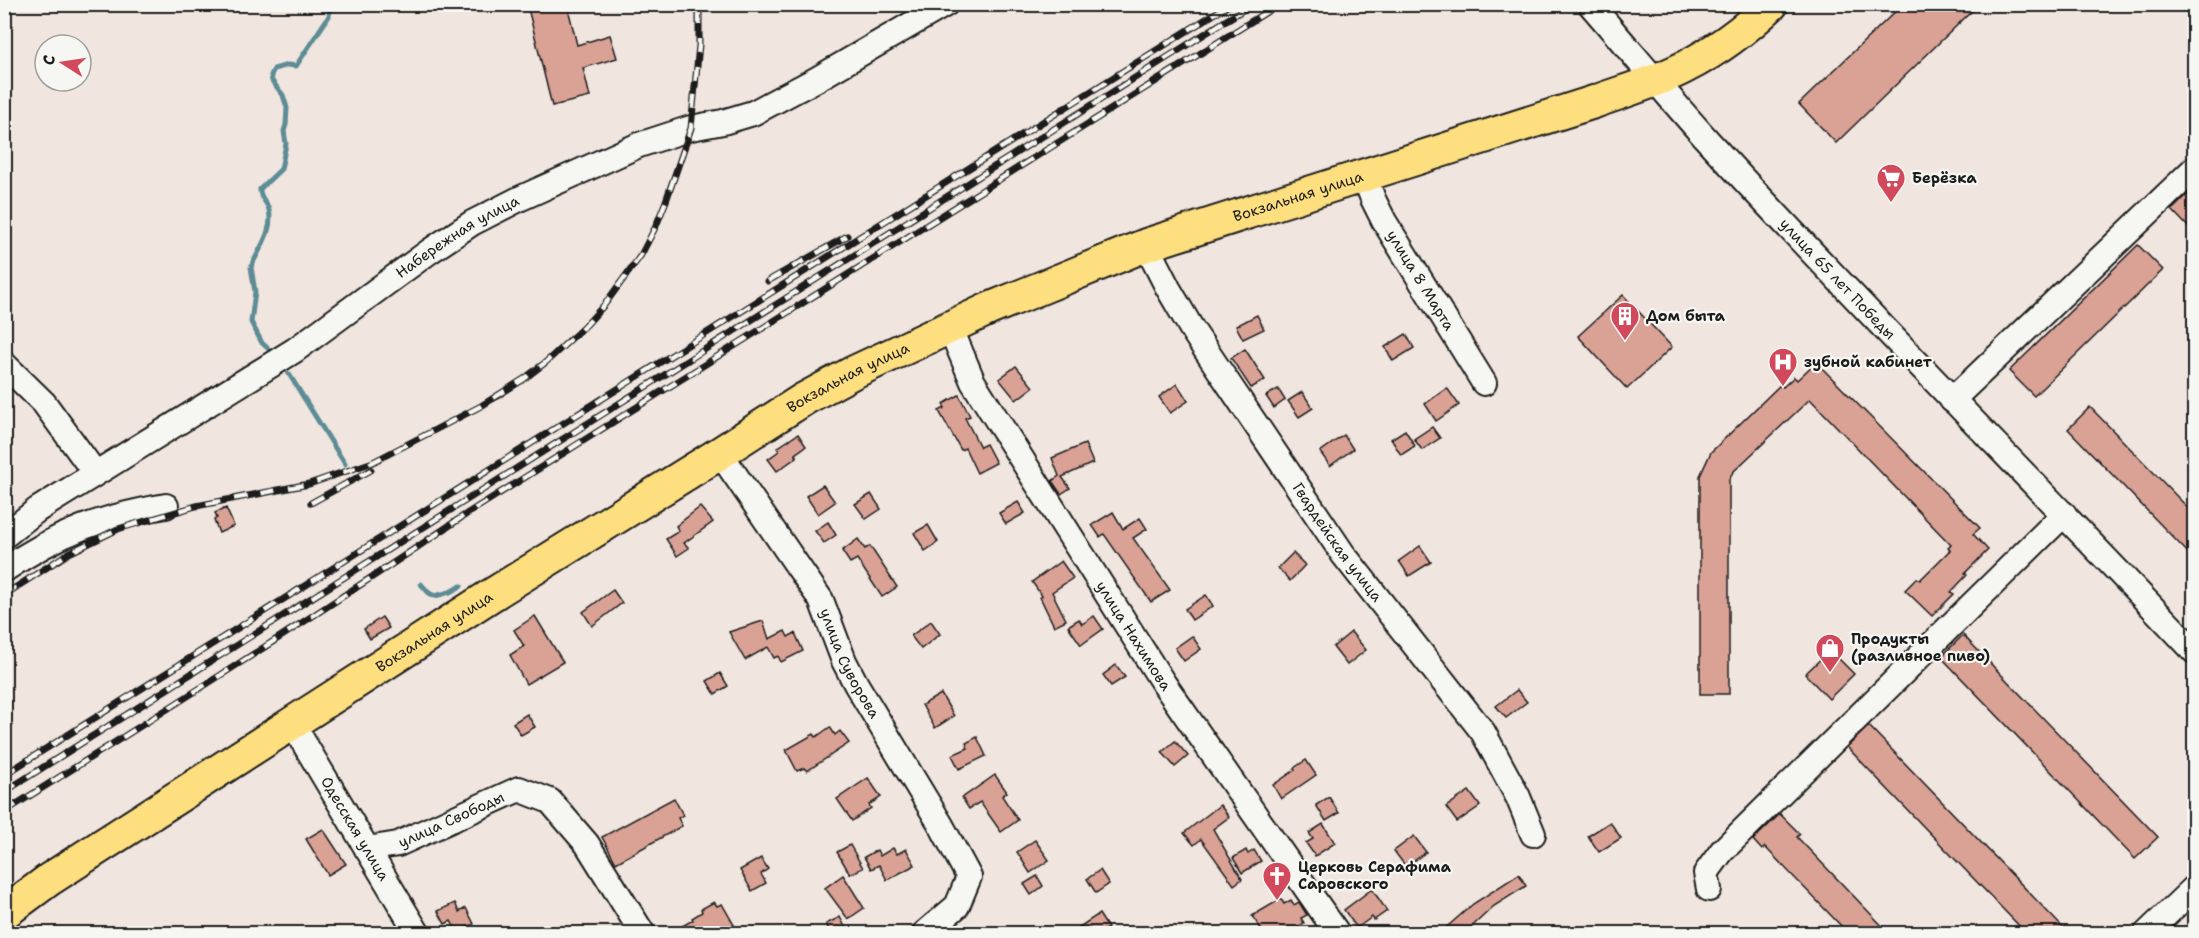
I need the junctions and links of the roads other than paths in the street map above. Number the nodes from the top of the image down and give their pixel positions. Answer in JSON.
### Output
{"nodes":[{"id":1,"x":946,"y":4,"type":"edge"},
{"id":2,"x":1590,"y":4,"type":"edge"},
{"id":3,"x":1772,"y":4,"type":"edge"},
{"id":4,"x":1655,"y":79,"type":"junction"},
{"id":5,"x":2194,"y":169,"type":"edge"},
{"id":6,"x":1364,"y":175,"type":"junction"},
{"id":7,"x":1146,"y":244,"type":"junction"},
{"id":8,"x":950,"y":327,"type":"junction"},
{"id":9,"x":4,"y":364,"type":"edge"},
{"id":10,"x":1484,"y":383,"type":"dead end"},
{"id":11,"x":1952,"y":400,"type":"junction"},
{"id":12,"x":720,"y":453,"type":"junction"},
{"id":13,"x":96,"y":473,"type":"junction"},
{"id":14,"x":166,"y":506,"type":"dead end"},
{"id":15,"x":2064,"y":513,"type":"junction"},
{"id":16,"x":4,"y":536,"type":"edge"},
{"id":17,"x":4,"y":570,"type":"edge"},
{"id":18,"x":2194,"y":651,"type":"edge"},
{"id":19,"x":292,"y":723,"type":"junction"},
{"id":20,"x":1533,"y":834,"type":"dead end"},
{"id":21,"x":367,"y":849,"type":"junction"},
{"id":22,"x":2194,"y":888,"type":"edge"},
{"id":23,"x":1709,"y":889,"type":"dead end"},
{"id":24,"x":4,"y":913,"type":"edge"},
{"id":25,"x":418,"y":933,"type":"edge"},
{"id":26,"x":644,"y":933,"type":"edge"},
{"id":27,"x":924,"y":933,"type":"edge"},
{"id":28,"x":1338,"y":933,"type":"edge"},
{"id":29,"x":2146,"y":933,"type":"edge"}],
"edges":[{"from":1,"to":13,"type":"street","name":"Набережная улица"},
{"from":2,"to":4,"type":"street","name":"улица 65 лет Победы"},
{"from":3,"to":4,"type":"main road","name":"Вокзальная улица"},
{"from":4,"to":6,"type":"main road","name":"Вокзальная улица"},
{"from":4,"to":11,"type":"street","name":"улица 65 лет Победы"},
{"from":5,"to":11,"type":"street"},
{"from":6,"to":7,"type":"main road","name":"Вокзальная улица"},
{"from":6,"to":10,"type":"street","name":"улица 8 Марта"},
{"from":7,"to":8,"type":"main road","name":"Вокзальная улица"},
{"from":7,"to":20,"type":"street","name":"Гвардейская улица"},
{"from":8,"to":12,"type":"main road","name":"Вокзальная улица"},
{"from":8,"to":28,"type":"street","name":"улица Нахимова"},
{"from":9,"to":13,"type":"street"},
{"from":11,"to":15,"type":"street","name":"улица 65 лет Победы"},
{"from":12,"to":19,"type":"main road","name":"Вокзальная улица"},
{"from":12,"to":27,"type":"street","name":"улица Суворова"},
{"from":13,"to":16,"type":"street","name":"Набережная улица"},
{"from":14,"to":17,"type":"street"},
{"from":15,"to":18,"type":"street","name":"улица 65 лет Победы"},
{"from":15,"to":23,"type":"street"},
{"from":19,"to":21,"type":"street","name":"Одесская улица"},
{"from":19,"to":24,"type":"main road","name":"Вокзальная улица"},
{"from":21,"to":25,"type":"street","name":"Одесская улица"},
{"from":21,"to":26,"type":"street","name":"улица Свободы"},
{"from":22,"to":29,"type":"street"}]}
